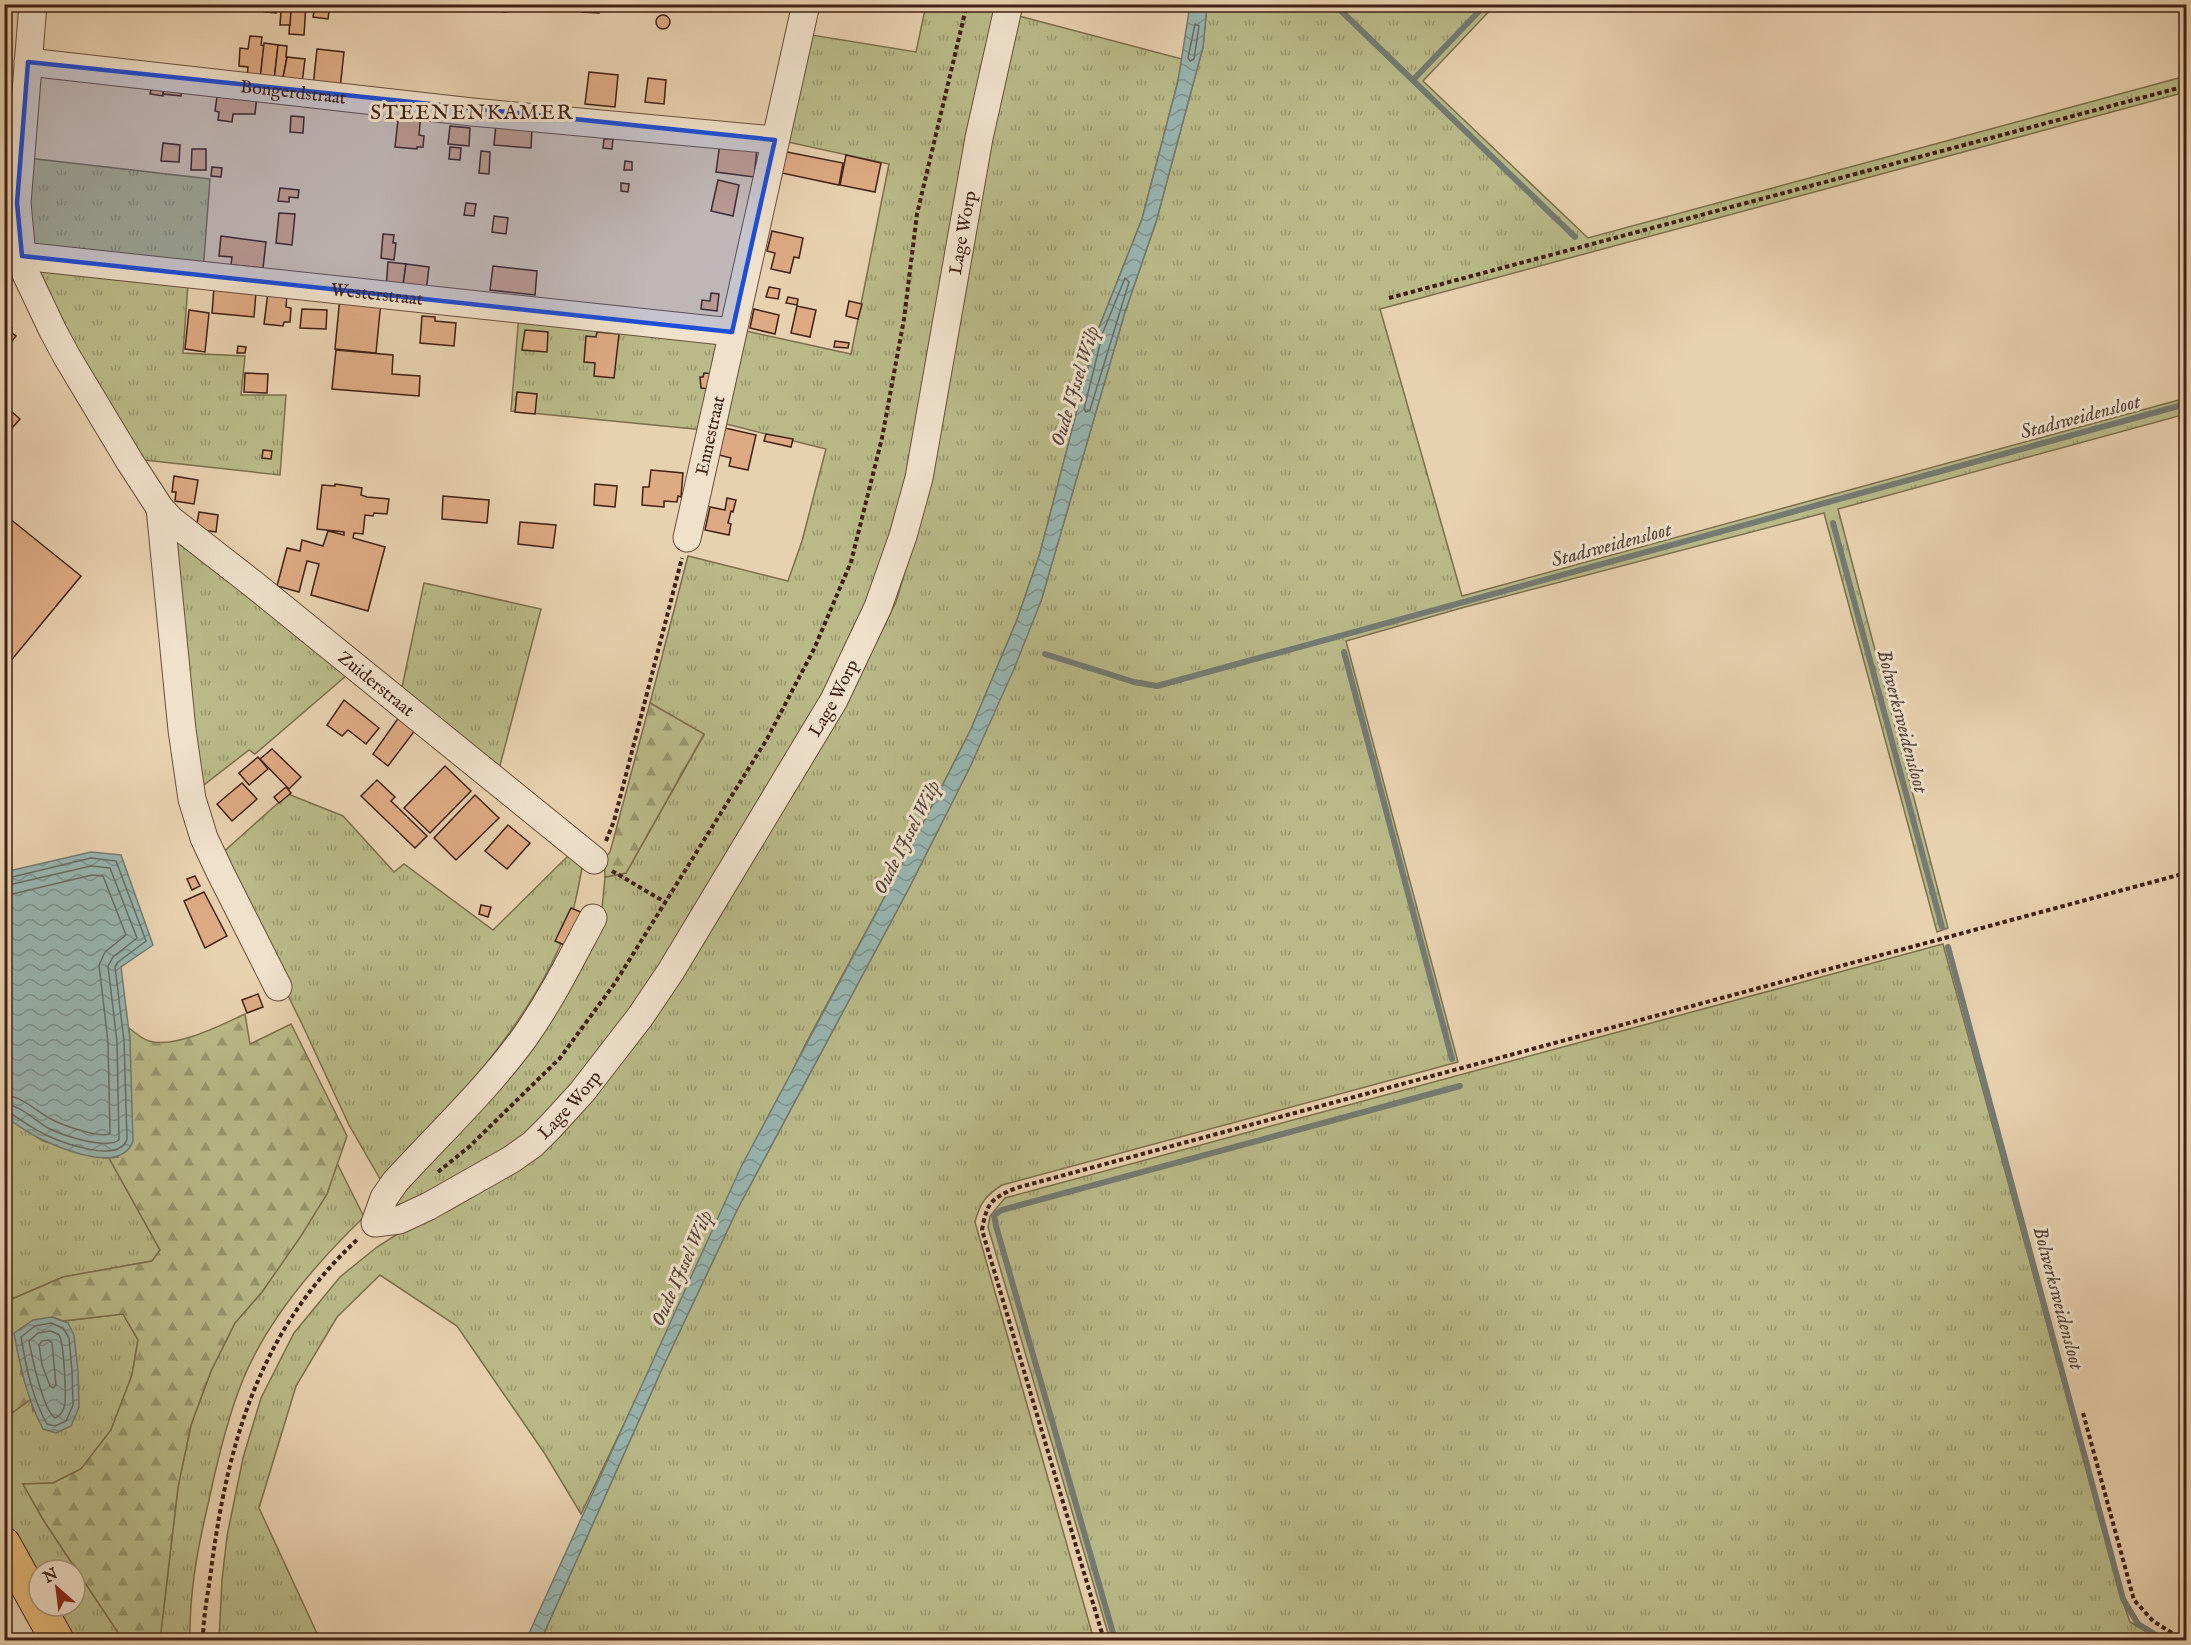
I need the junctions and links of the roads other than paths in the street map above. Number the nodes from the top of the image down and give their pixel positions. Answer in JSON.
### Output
{"nodes":[{"id":1,"x":33,"y":4,"type":"edge"},
{"id":2,"x":806,"y":4,"type":"edge"},
{"id":3,"x":1009,"y":4,"type":"edge"},
{"id":4,"x":28,"y":62,"type":"junction"},
{"id":5,"x":775,"y":140,"type":"junction"},
{"id":6,"x":11,"y":209,"type":"edge"},
{"id":7,"x":21,"y":256,"type":"junction"},
{"id":8,"x":732,"y":332,"type":"junction"},
{"id":9,"x":160,"y":508,"type":"junction"},
{"id":10,"x":687,"y":538,"type":"road end"},
{"id":11,"x":594,"y":860,"type":"road end"},
{"id":12,"x":593,"y":918,"type":"dead end"},
{"id":13,"x":278,"y":987,"type":"dead end"},
{"id":14,"x":4,"y":1544,"type":"edge"},
{"id":15,"x":57,"y":1641,"type":"edge"}],
"edges":[{"from":1,"to":4,"type":"street","name":"Zuiderstraat"},
{"from":2,"to":5,"type":"street","name":"Ennestraat"},
{"from":3,"to":12,"type":"street","name":"Lage Worp"},
{"from":4,"to":5,"type":"street","name":"Bongerdstraat"},
{"from":4,"to":6,"type":"street","name":"Zuiderstraat"},
{"from":5,"to":8,"type":"street","name":"Ennestraat"},
{"from":6,"to":7,"type":"street","name":"Zuiderstraat"},
{"from":7,"to":8,"type":"street","name":"Westerstraat"},
{"from":7,"to":9,"type":"street","name":"Zuiderstraat"},
{"from":8,"to":10,"type":"street","name":"Ennestraat"},
{"from":9,"to":11,"type":"street","name":"Zuiderstraat"},
{"from":9,"to":13,"type":"street","name":"Zuiderstraat"},
{"from":14,"to":15,"type":"main road"}]}
